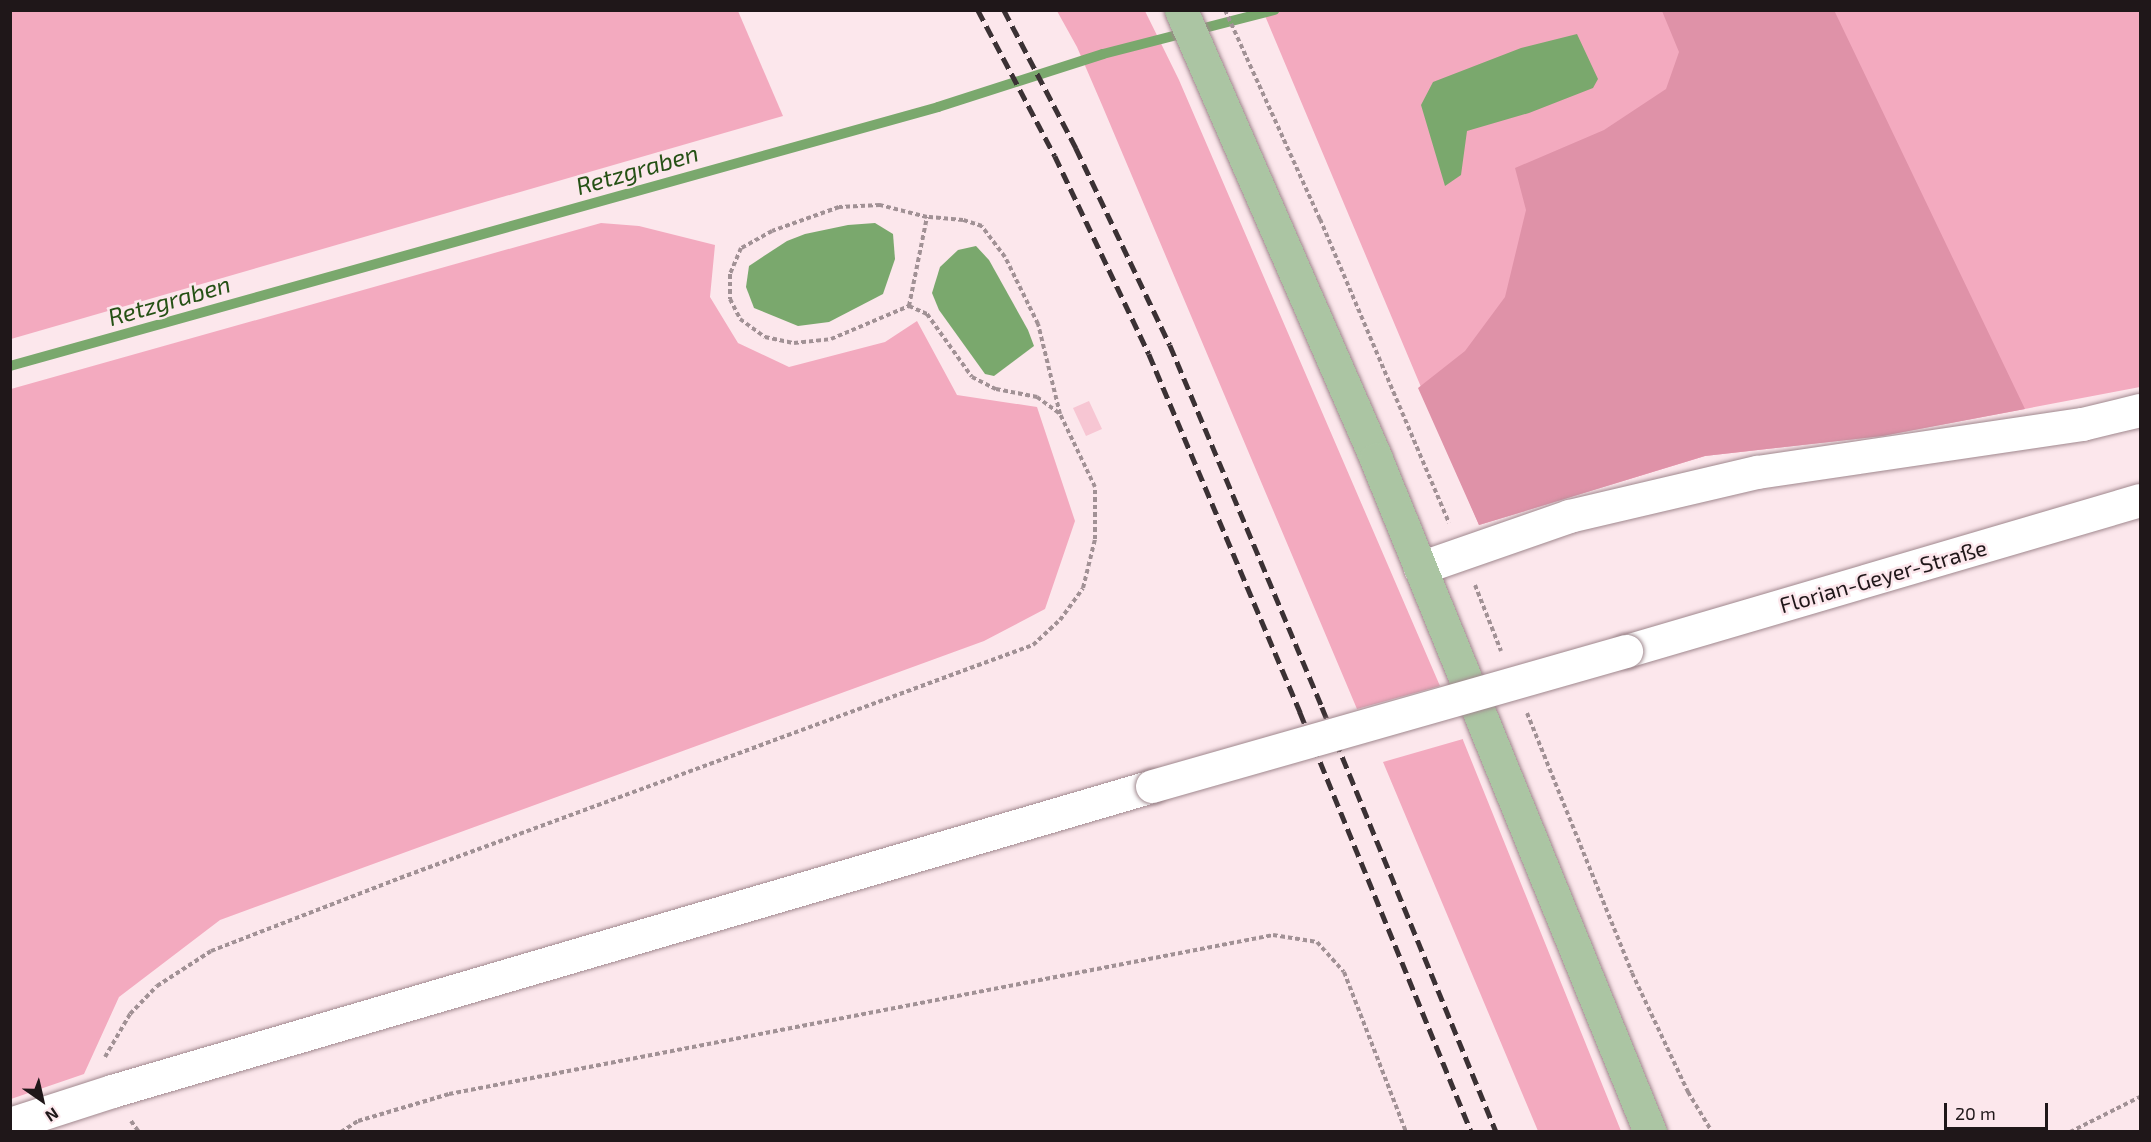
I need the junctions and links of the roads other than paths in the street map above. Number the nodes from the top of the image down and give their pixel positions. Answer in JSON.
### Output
{"nodes":[{"id":1,"x":1181,"y":10,"type":"edge"},
{"id":2,"x":2140,"y":410,"type":"edge"},
{"id":3,"x":2140,"y":500,"type":"edge"},
{"id":4,"x":1420,"y":568,"type":"junction"},
{"id":5,"x":10,"y":1124,"type":"edge"},
{"id":6,"x":1650,"y":1131,"type":"edge"}],
"edges":[{"from":1,"to":4,"type":"main road"},
{"from":2,"to":4,"type":"street"},
{"from":3,"to":5,"type":"street","name":"Florian-Geyer-Straße","bridge":true},
{"from":4,"to":6,"type":"main road"}]}
